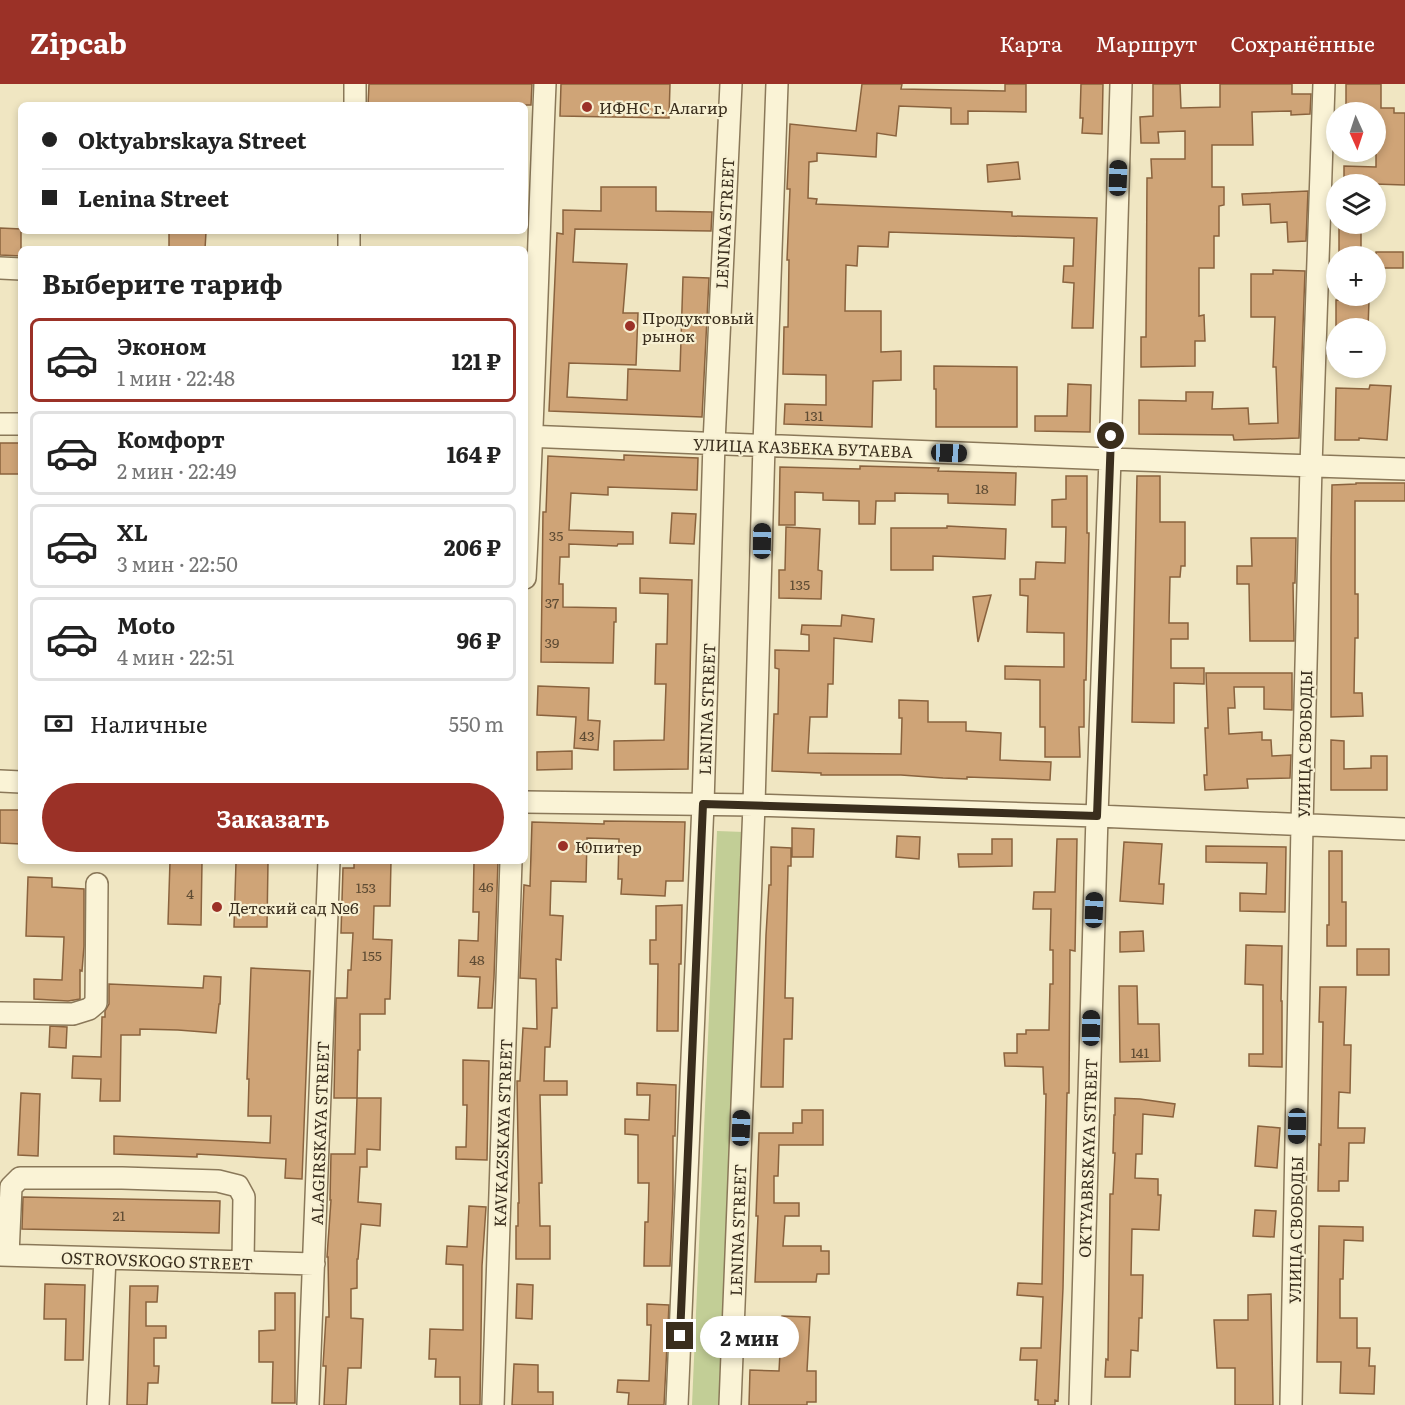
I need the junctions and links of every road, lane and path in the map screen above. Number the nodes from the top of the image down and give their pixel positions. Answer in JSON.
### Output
{"nodes":[{"id":1,"x":356,"y":84,"type":"edge"},
{"id":2,"x":545,"y":84,"type":"edge"},
{"id":3,"x":731,"y":84,"type":"edge"},
{"id":4,"x":777,"y":84,"type":"edge"},
{"id":5,"x":1121,"y":84,"type":"edge"},
{"id":6,"x":1324,"y":84,"type":"edge"},
{"id":7,"x":355,"y":102,"type":"edge"},
{"id":8,"x":0,"y":268,"type":"edge"},
{"id":9,"x":18,"y":269,"type":"edge"},
{"id":10,"x":0,"y":424,"type":"edge"},
{"id":11,"x":18,"y":424,"type":"edge"},
{"id":12,"x":529,"y":436,"type":"edge"},
{"id":13,"x":714,"y":443,"type":"junction"},
{"id":14,"x":764,"y":445,"type":"junction"},
{"id":15,"x":1110,"y":459,"type":"junction"},
{"id":16,"x":1311,"y":466,"type":"junction"},
{"id":17,"x":1405,"y":469,"type":"edge"},
{"id":18,"x":528,"y":472,"type":"edge"},
{"id":19,"x":0,"y":781,"type":"edge"},
{"id":20,"x":18,"y":782,"type":"edge"},
{"id":21,"x":528,"y":802,"type":"edge"},
{"id":22,"x":703,"y":804,"type":"junction"},
{"id":23,"x":754,"y":805,"type":"junction"},
{"id":24,"x":1097,"y":816,"type":"junction"},
{"id":25,"x":1302,"y":825,"type":"junction"},
{"id":26,"x":1405,"y":829,"type":"edge"},
{"id":27,"x":329,"y":864,"type":"edge"},
{"id":28,"x":511,"y":864,"type":"edge"},
{"id":29,"x":97,"y":884,"type":"dead end"},
{"id":30,"x":0,"y":1013,"type":"edge"},
{"id":31,"x":4,"y":1255,"type":"edge"},
{"id":32,"x":105,"y":1258,"type":"junction"},
{"id":33,"x":243,"y":1262,"type":"junction"},
{"id":34,"x":314,"y":1264,"type":"junction"},
{"id":35,"x":99,"y":1405,"type":"edge"},
{"id":36,"x":308,"y":1405,"type":"edge"},
{"id":37,"x":493,"y":1405,"type":"edge"},
{"id":38,"x":677,"y":1405,"type":"edge"},
{"id":39,"x":730,"y":1405,"type":"edge"},
{"id":40,"x":1080,"y":1405,"type":"edge"},
{"id":41,"x":1291,"y":1405,"type":"edge"}],
"edges":[{"from":1,"to":7,"type":"street"},
{"from":2,"to":12,"type":"street"},
{"from":3,"to":13,"type":"street","name":"LENINA STREET"},
{"from":4,"to":14,"type":"street","name":"LENINA STREET"},
{"from":5,"to":15,"type":"street","name":"OKTYABRSKAYA STREET"},
{"from":6,"to":16,"type":"street","name":"УЛИЦА СВОБОДЫ"},
{"from":8,"to":9,"type":"street"},
{"from":10,"to":11,"type":"street"},
{"from":12,"to":13,"type":"street","name":"УЛИЦА КАЗБЕКА БУТАЕВА"},
{"from":12,"to":18,"type":"street"},
{"from":13,"to":14,"type":"street","name":"УЛИЦА КАЗБЕКА БУТАЕВА"},
{"from":13,"to":22,"type":"street","name":"LENINA STREET"},
{"from":14,"to":15,"type":"street","name":"УЛИЦА КАЗБЕКА БУТАЕВА"},
{"from":14,"to":23,"type":"street","name":"LENINA STREET"},
{"from":15,"to":16,"type":"street","name":"УЛИЦА КАЗБЕКА БУТАЕВА"},
{"from":15,"to":24,"type":"street","name":"OKTYABRSKAYA STREET"},
{"from":16,"to":17,"type":"street","name":"УЛИЦА КАЗБЕКА БУТАЕВА"},
{"from":16,"to":25,"type":"street","name":"УЛИЦА СВОБОДЫ"},
{"from":19,"to":20,"type":"street"},
{"from":21,"to":22,"type":"street"},
{"from":22,"to":23,"type":"street"},
{"from":22,"to":38,"type":"street","name":"LENINA STREET"},
{"from":23,"to":24,"type":"street"},
{"from":23,"to":39,"type":"street","name":"LENINA STREET"},
{"from":24,"to":25,"type":"street"},
{"from":24,"to":40,"type":"street","name":"OKTYABRSKAYA STREET"},
{"from":25,"to":26,"type":"street"},
{"from":25,"to":41,"type":"street","name":"УЛИЦА СВОБОДЫ"},
{"from":27,"to":34,"type":"street","name":"ALAGIRSKAYA STREET"},
{"from":28,"to":37,"type":"street","name":"KAVKAZSKAYA STREET"},
{"from":29,"to":30,"type":"street"},
{"from":31,"to":32,"type":"street","name":"OSTROVSKOGO STREET"},
{"from":31,"to":33,"type":"street"},
{"from":32,"to":33,"type":"street","name":"OSTROVSKOGO STREET"},
{"from":32,"to":35,"type":"street"},
{"from":33,"to":34,"type":"street","name":"OSTROVSKOGO STREET"},
{"from":34,"to":36,"type":"street","name":"ALAGIRSKAYA STREET"}]}
